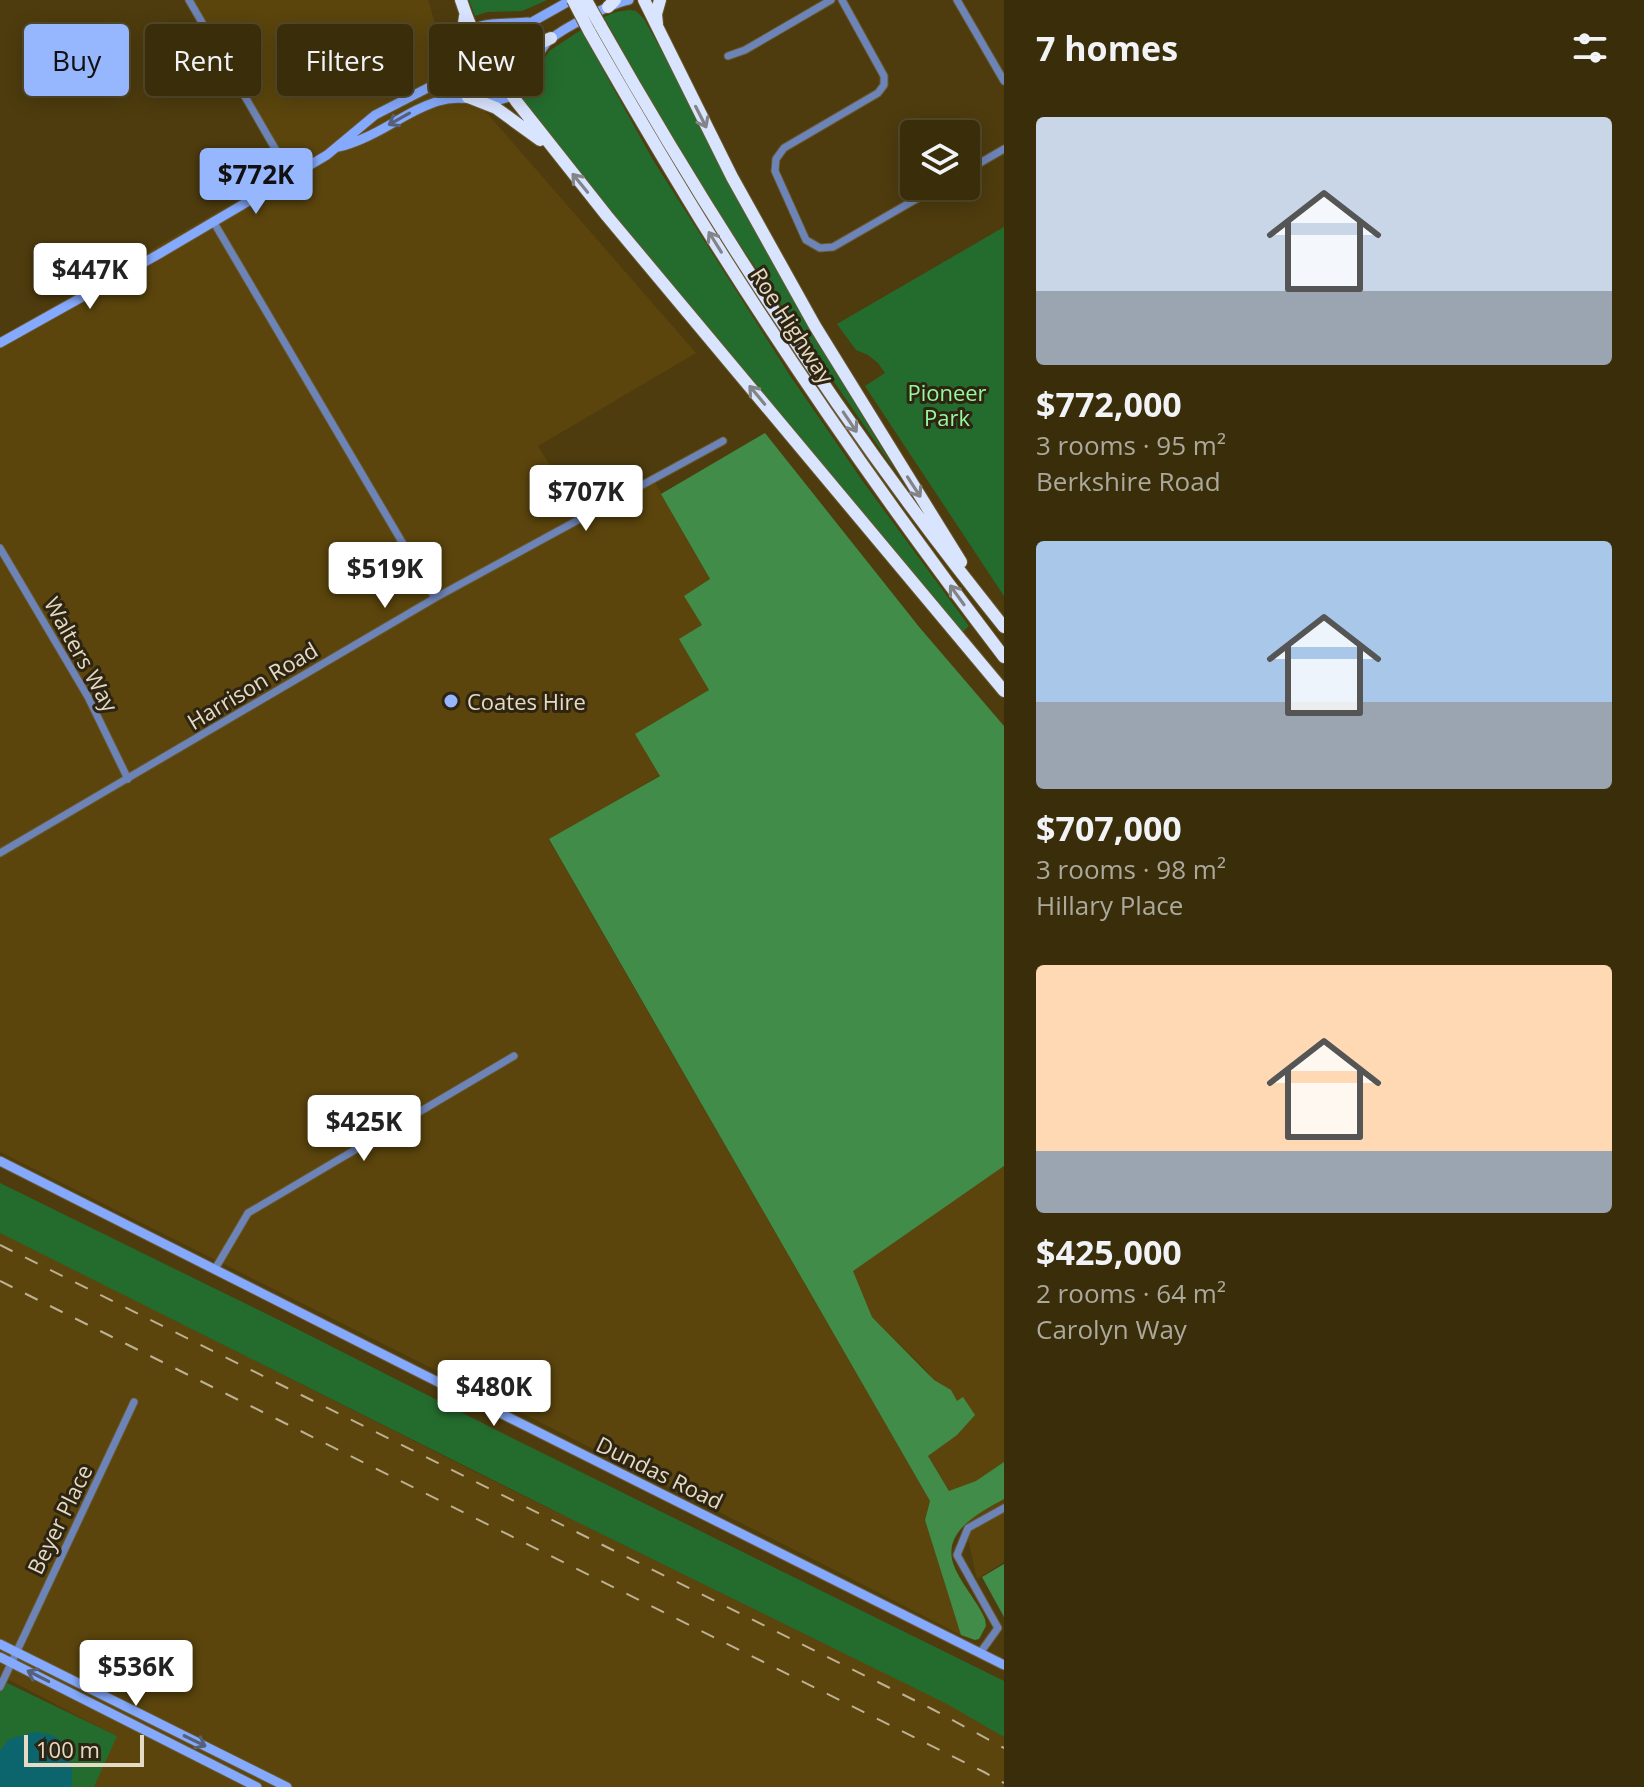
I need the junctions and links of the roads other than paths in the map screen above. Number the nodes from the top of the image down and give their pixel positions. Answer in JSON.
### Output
{"nodes":[{"id":1,"x":189,"y":0,"type":"edge"},
{"id":2,"x":572,"y":0,"type":"edge"},
{"id":3,"x":586,"y":0,"type":"edge"},
{"id":4,"x":629,"y":0,"type":"edge"},
{"id":5,"x":644,"y":0,"type":"edge"},
{"id":6,"x":660,"y":0,"type":"edge"},
{"id":7,"x":831,"y":0,"type":"edge"},
{"id":8,"x":842,"y":0,"type":"edge"},
{"id":9,"x":957,"y":0,"type":"edge"},
{"id":10,"x":462,"y":4,"type":"edge"},
{"id":11,"x":612,"y":4,"type":"edge"},
{"id":12,"x":537,"y":20,"type":"junction"},
{"id":13,"x":465,"y":24,"type":"edge"},
{"id":14,"x":471,"y":24,"type":"edge"},
{"id":15,"x":517,"y":24,"type":"edge"},
{"id":16,"x":529,"y":24,"type":"edge"},
{"id":17,"x":594,"y":28,"type":"junction"},
{"id":18,"x":658,"y":30,"type":"junction"},
{"id":19,"x":551,"y":38,"type":"junction"},
{"id":20,"x":543,"y":42,"type":"edge"},
{"id":21,"x":543,"y":48,"type":"edge"},
{"id":22,"x":728,"y":56,"type":"dead end"},
{"id":23,"x":1004,"y":81,"type":"edge"},
{"id":24,"x":429,"y":87,"type":"edge"},
{"id":25,"x":509,"y":96,"type":"edge"},
{"id":26,"x":514,"y":96,"type":"edge"},
{"id":27,"x":468,"y":97,"type":"junction"},
{"id":28,"x":1004,"y":149,"type":"edge"},
{"id":29,"x":332,"y":150,"type":"junction"},
{"id":30,"x":554,"y":151,"type":"junction"},
{"id":31,"x":980,"y":163,"type":"edge"},
{"id":32,"x":291,"y":176,"type":"junction"},
{"id":33,"x":915,"y":200,"type":"edge"},
{"id":34,"x":213,"y":221,"type":"junction"},
{"id":35,"x":0,"y":343,"type":"edge"},
{"id":36,"x":723,"y":441,"type":"dead end"},
{"id":37,"x":0,"y":548,"type":"edge"},
{"id":38,"x":435,"y":598,"type":"junction"},
{"id":39,"x":985,"y":603,"type":"junction"},
{"id":40,"x":1004,"y":627,"type":"edge"},
{"id":41,"x":1004,"y":657,"type":"edge"},
{"id":42,"x":1004,"y":691,"type":"edge"},
{"id":43,"x":128,"y":779,"type":"junction"},
{"id":44,"x":0,"y":853,"type":"edge"},
{"id":45,"x":514,"y":1056,"type":"dead end"},
{"id":46,"x":0,"y":1161,"type":"edge"},
{"id":47,"x":215,"y":1269,"type":"junction"},
{"id":48,"x":134,"y":1402,"type":"dead end"},
{"id":49,"x":1004,"y":1508,"type":"edge"},
{"id":50,"x":0,"y":1644,"type":"edge"},
{"id":51,"x":15,"y":1652,"type":"junction"},
{"id":52,"x":980,"y":1653,"type":"junction"},
{"id":53,"x":0,"y":1657,"type":"edge"},
{"id":54,"x":12,"y":1663,"type":"junction"},
{"id":55,"x":1004,"y":1665,"type":"edge"},
{"id":56,"x":0,"y":1687,"type":"edge"},
{"id":57,"x":257,"y":1787,"type":"edge"},
{"id":58,"x":287,"y":1787,"type":"edge"}],
"edges":[{"from":1,"to":32,"type":"street"},
{"from":2,"to":12,"type":"main road"},
{"from":2,"to":17,"type":"highway","name":"Roe Highway","bridge":true},
{"from":3,"to":17,"type":"highway","name":"Roe Highway","bridge":true},
{"from":4,"to":11,"type":"main road"},
{"from":5,"to":18,"type":"highway"},
{"from":6,"to":18,"type":"highway"},
{"from":7,"to":22,"type":"street"},
{"from":8,"to":33,"type":"street"},
{"from":9,"to":23,"type":"street"},
{"from":10,"to":13,"type":"highway"},
{"from":10,"to":14,"type":"highway"},
{"from":11,"to":19,"type":"main road"},
{"from":12,"to":15,"type":"main road"},
{"from":12,"to":16,"type":"main road"},
{"from":17,"to":39,"type":"highway","name":"Roe Highway","one_way":true},
{"from":41,"to":17,"type":"highway","name":"Roe Highway","one_way":true},
{"from":18,"to":39,"type":"highway","one_way":true},
{"from":19,"to":20,"type":"highway"},
{"from":19,"to":21,"type":"main road"},
{"from":24,"to":29,"type":"main road"},
{"from":25,"to":27,"type":"main road"},
{"from":26,"to":30,"type":"highway"},
{"from":27,"to":29,"type":"main road","one_way":true},
{"from":27,"to":30,"type":"highway"},
{"from":28,"to":31,"type":"street"},
{"from":29,"to":32,"type":"main road"},
{"from":42,"to":30,"type":"highway","one_way":true},
{"from":32,"to":34,"type":"main road"},
{"from":34,"to":35,"type":"main road"},
{"from":34,"to":38,"type":"street"},
{"from":36,"to":38,"type":"street","name":"Harrison Road"},
{"from":37,"to":43,"type":"street","name":"Walters Way"},
{"from":38,"to":43,"type":"street","name":"Harrison Road"},
{"from":39,"to":40,"type":"highway","name":"Roe Highway"},
{"from":43,"to":44,"type":"street","name":"Harrison Road"},
{"from":45,"to":47,"type":"street"},
{"from":46,"to":47,"type":"main road","name":"Dundas Road"},
{"from":47,"to":52,"type":"main road","name":"Dundas Road"},
{"from":48,"to":51,"type":"street","name":"Beyer Place"},
{"from":49,"to":52,"type":"street"},
{"from":50,"to":51,"type":"main road"},
{"from":51,"to":54,"type":"street","name":"Beyer Place"},
{"from":51,"to":58,"type":"main road","one_way":true},
{"from":52,"to":55,"type":"main road","name":"Dundas Road"},
{"from":53,"to":54,"type":"main road"},
{"from":54,"to":56,"type":"street","name":"Beyer Place"},
{"from":57,"to":54,"type":"main road","one_way":true}]}
